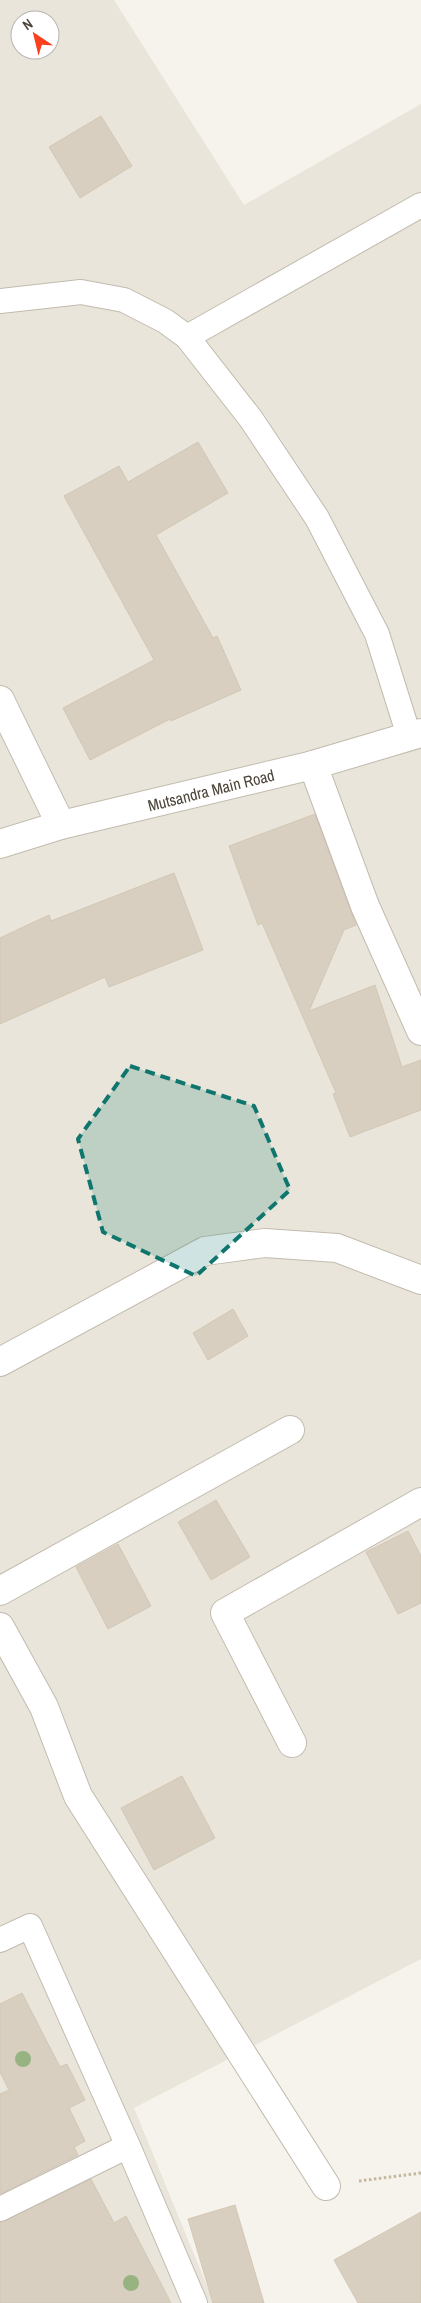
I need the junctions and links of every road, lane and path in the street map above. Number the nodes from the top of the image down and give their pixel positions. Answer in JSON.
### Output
{"nodes":[{"id":1,"x":421,"y":205,"type":"edge"},
{"id":2,"x":0,"y":301,"type":"edge"},
{"id":3,"x":187,"y":336,"type":"junction"},
{"id":4,"x":0,"y":700,"type":"edge"},
{"id":5,"x":415,"y":734,"type":"edge"},
{"id":6,"x":313,"y":765,"type":"junction"},
{"id":7,"x":61,"y":825,"type":"junction"},
{"id":8,"x":0,"y":844,"type":"edge"},
{"id":9,"x":421,"y":1031,"type":"edge"},
{"id":10,"x":421,"y":1280,"type":"edge"},
{"id":11,"x":0,"y":1362,"type":"edge"},
{"id":12,"x":290,"y":1430,"type":"dead end"},
{"id":13,"x":421,"y":1502,"type":"edge"},
{"id":14,"x":0,"y":1591,"type":"edge"},
{"id":15,"x":0,"y":1626,"type":"edge"},
{"id":16,"x":292,"y":1743,"type":"dead end"},
{"id":17,"x":0,"y":1940,"type":"edge"},
{"id":18,"x":128,"y":2146,"type":"junction"},
{"id":19,"x":421,"y":2173,"type":"edge"},
{"id":20,"x":326,"y":2186,"type":"joint"},
{"id":21,"x":0,"y":2209,"type":"edge"},
{"id":22,"x":195,"y":2303,"type":"edge"}],
"edges":[{"from":1,"to":3,"type":"lane"},
{"from":2,"to":3,"type":"lane"},
{"from":3,"to":5,"type":"lane"},
{"from":4,"to":7,"type":"street"},
{"from":5,"to":6,"type":"street","name":"Mutsandra Main Road"},
{"from":6,"to":7,"type":"street","name":"Mutsandra Main Road"},
{"from":6,"to":9,"type":"street"},
{"from":7,"to":8,"type":"street","name":"Mutsandra Main Road"},
{"from":10,"to":11,"type":"street"},
{"from":12,"to":14,"type":"street"},
{"from":13,"to":16,"type":"street"},
{"from":15,"to":20,"type":"street"},
{"from":17,"to":18,"type":"lane"},
{"from":18,"to":21,"type":"lane"},
{"from":18,"to":22,"type":"lane"},
{"from":19,"to":20,"type":"path"}]}
